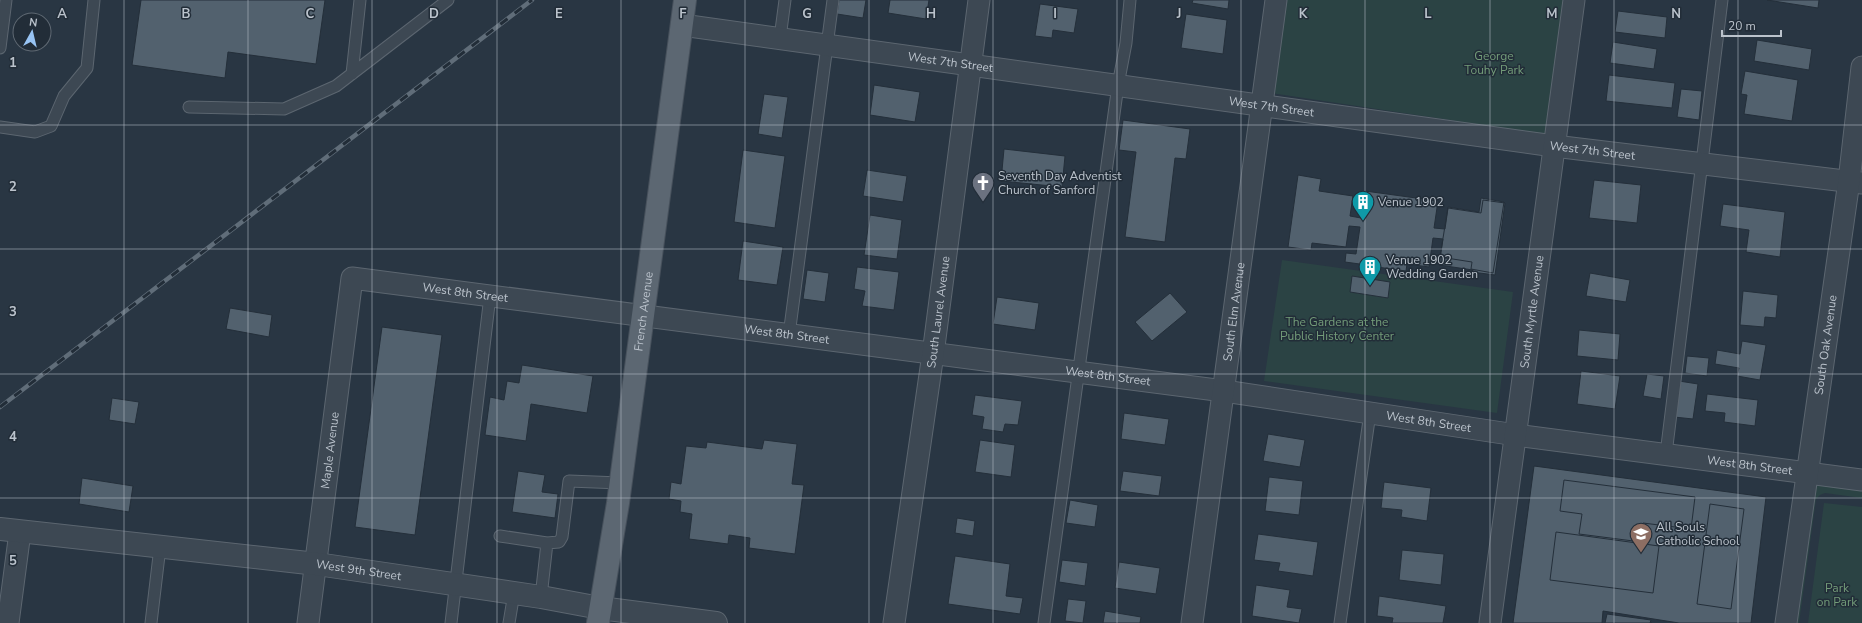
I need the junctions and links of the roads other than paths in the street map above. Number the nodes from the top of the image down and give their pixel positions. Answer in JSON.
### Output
{"nodes":[{"id":1,"x":6,"y":0,"type":"edge"},
{"id":2,"x":94,"y":0,"type":"edge"},
{"id":3,"x":360,"y":0,"type":"edge"},
{"id":4,"x":448,"y":0,"type":"edge"},
{"id":5,"x":685,"y":0,"type":"edge"},
{"id":6,"x":785,"y":0,"type":"edge"},
{"id":7,"x":833,"y":0,"type":"edge"},
{"id":8,"x":979,"y":0,"type":"edge"},
{"id":9,"x":1130,"y":0,"type":"edge"},
{"id":10,"x":1276,"y":0,"type":"edge"},
{"id":11,"x":1574,"y":0,"type":"edge"},
{"id":12,"x":1722,"y":0,"type":"edge"},
{"id":13,"x":682,"y":24,"type":"junction"},
{"id":14,"x":780,"y":38,"type":"junction"},
{"id":15,"x":826,"y":45,"type":"junction"},
{"id":16,"x":0,"y":48,"type":"edge"},
{"id":17,"x":970,"y":65,"type":"junction"},
{"id":18,"x":1862,"y":67,"type":"edge"},
{"id":19,"x":352,"y":74,"type":"junction"},
{"id":20,"x":1118,"y":85,"type":"junction"},
{"id":21,"x":1261,"y":104,"type":"junction"},
{"id":22,"x":190,"y":107,"type":"dead end"},
{"id":23,"x":0,"y":128,"type":"edge"},
{"id":24,"x":1554,"y":146,"type":"junction"},
{"id":25,"x":1703,"y":164,"type":"junction"},
{"id":26,"x":1855,"y":182,"type":"edge"},
{"id":27,"x":352,"y":278,"type":"joint"},
{"id":28,"x":490,"y":296,"type":"junction"},
{"id":29,"x":643,"y":316,"type":"junction"},
{"id":30,"x":790,"y":335,"type":"junction"},
{"id":31,"x":933,"y":354,"type":"junction"},
{"id":32,"x":1077,"y":372,"type":"junction"},
{"id":33,"x":1224,"y":391,"type":"junction"},
{"id":34,"x":1370,"y":413,"type":"junction"},
{"id":35,"x":1516,"y":434,"type":"junction"},
{"id":36,"x":1666,"y":454,"type":"junction"},
{"id":37,"x":1807,"y":472,"type":"junction"},
{"id":38,"x":1862,"y":480,"type":"edge"},
{"id":39,"x":620,"y":482,"type":"junction"},
{"id":40,"x":10,"y":531,"type":"edge"},
{"id":41,"x":500,"y":536,"type":"dead end"},
{"id":42,"x":547,"y":543,"type":"junction"},
{"id":43,"x":160,"y":547,"type":"junction"},
{"id":44,"x":317,"y":564,"type":"junction"},
{"id":45,"x":455,"y":584,"type":"junction"},
{"id":46,"x":514,"y":593,"type":"junction"},
{"id":47,"x":541,"y":596,"type":"junction"},
{"id":48,"x":599,"y":616,"type":"edge"},
{"id":49,"x":8,"y":623,"type":"edge"},
{"id":50,"x":151,"y":623,"type":"edge"},
{"id":51,"x":308,"y":623,"type":"edge"},
{"id":52,"x":451,"y":623,"type":"edge"},
{"id":53,"x":509,"y":623,"type":"edge"},
{"id":54,"x":716,"y":623,"type":"edge"},
{"id":55,"x":894,"y":623,"type":"edge"},
{"id":56,"x":1044,"y":623,"type":"edge"},
{"id":57,"x":1192,"y":623,"type":"edge"},
{"id":58,"x":1340,"y":623,"type":"edge"},
{"id":59,"x":1490,"y":623,"type":"edge"},
{"id":60,"x":1786,"y":623,"type":"edge"}],
"edges":[{"from":1,"to":16,"type":"lane"},
{"from":2,"to":23,"type":"lane"},
{"from":3,"to":19,"type":"lane"},
{"from":4,"to":19,"type":"lane"},
{"from":5,"to":13,"type":"main road","name":"French Avenue"},
{"from":6,"to":14,"type":"lane"},
{"from":7,"to":15,"type":"lane"},
{"from":8,"to":17,"type":"street","name":"South Laurel Avenue"},
{"from":9,"to":20,"type":"lane"},
{"from":10,"to":21,"type":"street","name":"South Elm Avenue"},
{"from":11,"to":24,"type":"street","name":"South Myrtle Avenue"},
{"from":12,"to":25,"type":"lane"},
{"from":13,"to":14,"type":"street","name":"West 7th Street"},
{"from":13,"to":29,"type":"main road","name":"French Avenue"},
{"from":14,"to":15,"type":"street","name":"West 7th Street"},
{"from":15,"to":17,"type":"street","name":"West 7th Street"},
{"from":15,"to":30,"type":"lane"},
{"from":17,"to":20,"type":"street","name":"West 7th Street"},
{"from":17,"to":31,"type":"street","name":"South Laurel Avenue"},
{"from":18,"to":26,"type":"street","name":"South Oak Avenue"},
{"from":19,"to":22,"type":"lane"},
{"from":20,"to":21,"type":"street","name":"West 7th Street"},
{"from":20,"to":32,"type":"lane"},
{"from":21,"to":24,"type":"street","name":"West 7th Street"},
{"from":21,"to":33,"type":"street","name":"South Elm Avenue"},
{"from":24,"to":25,"type":"street","name":"West 7th Street"},
{"from":24,"to":35,"type":"street","name":"South Myrtle Avenue"},
{"from":25,"to":26,"type":"street","name":"West 7th Street"},
{"from":25,"to":36,"type":"lane"},
{"from":26,"to":37,"type":"street","name":"South Oak Avenue"},
{"from":27,"to":28,"type":"street","name":"West 8th Street"},
{"from":27,"to":44,"type":"street","name":"Maple Avenue"},
{"from":28,"to":29,"type":"street","name":"West 8th Street"},
{"from":28,"to":45,"type":"lane"},
{"from":29,"to":30,"type":"street","name":"West 8th Street"},
{"from":29,"to":39,"type":"main road","name":"French Avenue"},
{"from":30,"to":31,"type":"street","name":"West 8th Street"},
{"from":31,"to":32,"type":"street","name":"West 8th Street"},
{"from":31,"to":55,"type":"street","name":"South Laurel Avenue"},
{"from":32,"to":33,"type":"street","name":"West 8th Street"},
{"from":32,"to":56,"type":"lane"},
{"from":33,"to":34,"type":"street","name":"West 8th Street"},
{"from":33,"to":57,"type":"street","name":"South Elm Avenue"},
{"from":34,"to":35,"type":"street","name":"West 8th Street"},
{"from":34,"to":58,"type":"lane"},
{"from":35,"to":36,"type":"street","name":"West 8th Street"},
{"from":35,"to":59,"type":"street","name":"South Myrtle Avenue"},
{"from":36,"to":37,"type":"street","name":"West 8th Street"},
{"from":37,"to":38,"type":"street","name":"West 8th Street"},
{"from":37,"to":60,"type":"street","name":"South Oak Avenue"},
{"from":39,"to":42,"type":"lane"},
{"from":39,"to":48,"type":"main road","name":"French Avenue"},
{"from":40,"to":43,"type":"street","name":"West 9th Street"},
{"from":40,"to":49,"type":"street"},
{"from":41,"to":42,"type":"lane"},
{"from":42,"to":47,"type":"lane"},
{"from":43,"to":44,"type":"street","name":"West 9th Street"},
{"from":43,"to":50,"type":"lane"},
{"from":44,"to":45,"type":"street","name":"West 9th Street"},
{"from":44,"to":51,"type":"street","name":"Maple Avenue"},
{"from":45,"to":46,"type":"street","name":"West 9th Street"},
{"from":45,"to":52,"type":"lane"},
{"from":46,"to":47,"type":"street","name":"West 9th Street"},
{"from":46,"to":53,"type":"lane"},
{"from":47,"to":48,"type":"street","name":"West 9th Street"},
{"from":48,"to":54,"type":"street","name":"West 9th Street"}]}
